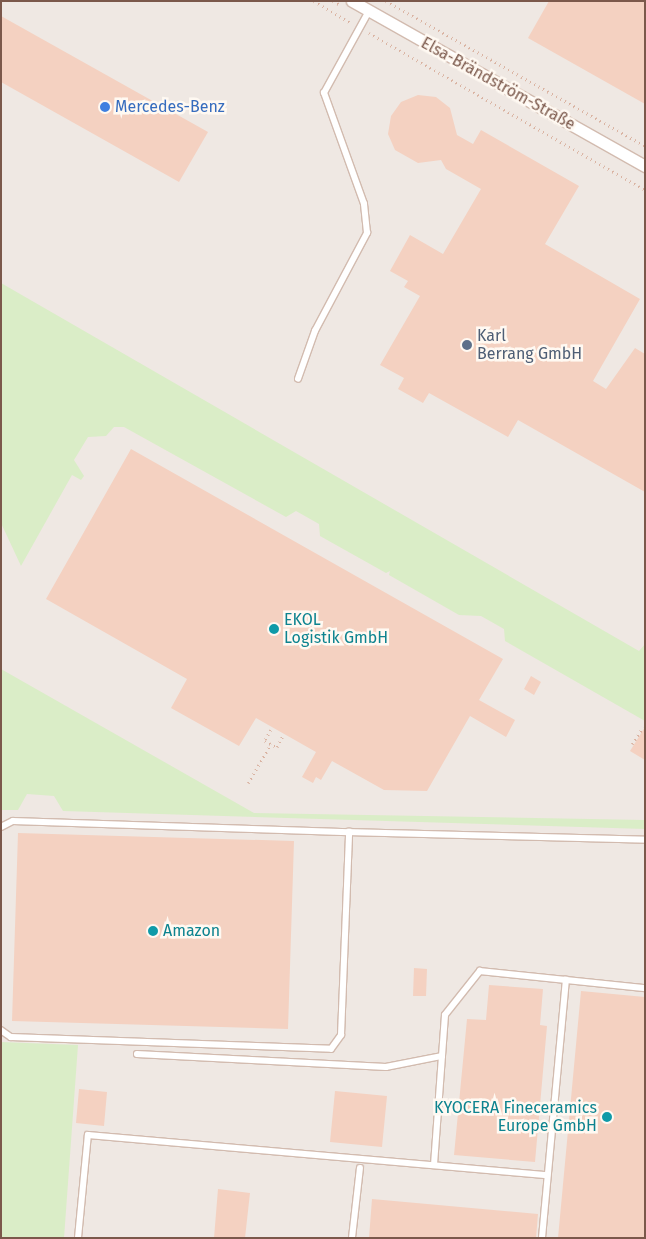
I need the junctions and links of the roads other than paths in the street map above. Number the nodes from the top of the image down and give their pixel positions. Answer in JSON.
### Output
{"nodes":[{"id":1,"x":352,"y":1,"type":"edge"},
{"id":2,"x":369,"y":11,"type":"junction"},
{"id":3,"x":645,"y":166,"type":"edge"},
{"id":4,"x":298,"y":379,"type":"dead end"},
{"id":5,"x":1,"y":827,"type":"edge"},
{"id":6,"x":349,"y":832,"type":"junction"},
{"id":7,"x":645,"y":840,"type":"edge"},
{"id":8,"x":566,"y":980,"type":"junction"},
{"id":9,"x":645,"y":988,"type":"edge"},
{"id":10,"x":1,"y":1030,"type":"edge"},
{"id":11,"x":137,"y":1054,"type":"dead end"},
{"id":12,"x":442,"y":1056,"type":"junction"},
{"id":13,"x":434,"y":1165,"type":"junction"},
{"id":14,"x":360,"y":1168,"type":"dead end"},
{"id":15,"x":547,"y":1175,"type":"junction"},
{"id":16,"x":78,"y":1238,"type":"edge"},
{"id":17,"x":352,"y":1238,"type":"edge"},
{"id":18,"x":542,"y":1238,"type":"edge"}],
"edges":[{"from":1,"to":2,"type":"street","name":"Elsa-Brändström-Straße"},
{"from":2,"to":3,"type":"street","name":"Elsa-Brändström-Straße"},
{"from":2,"to":4,"type":"lane"},
{"from":5,"to":6,"type":"lane"},
{"from":6,"to":7,"type":"lane"},
{"from":6,"to":10,"type":"lane"},
{"from":8,"to":9,"type":"lane"},
{"from":8,"to":12,"type":"lane"},
{"from":8,"to":15,"type":"lane"},
{"from":11,"to":12,"type":"lane"},
{"from":12,"to":13,"type":"lane"},
{"from":13,"to":15,"type":"lane"},
{"from":13,"to":16,"type":"lane"},
{"from":14,"to":17,"type":"lane"},
{"from":15,"to":18,"type":"lane"}]}
